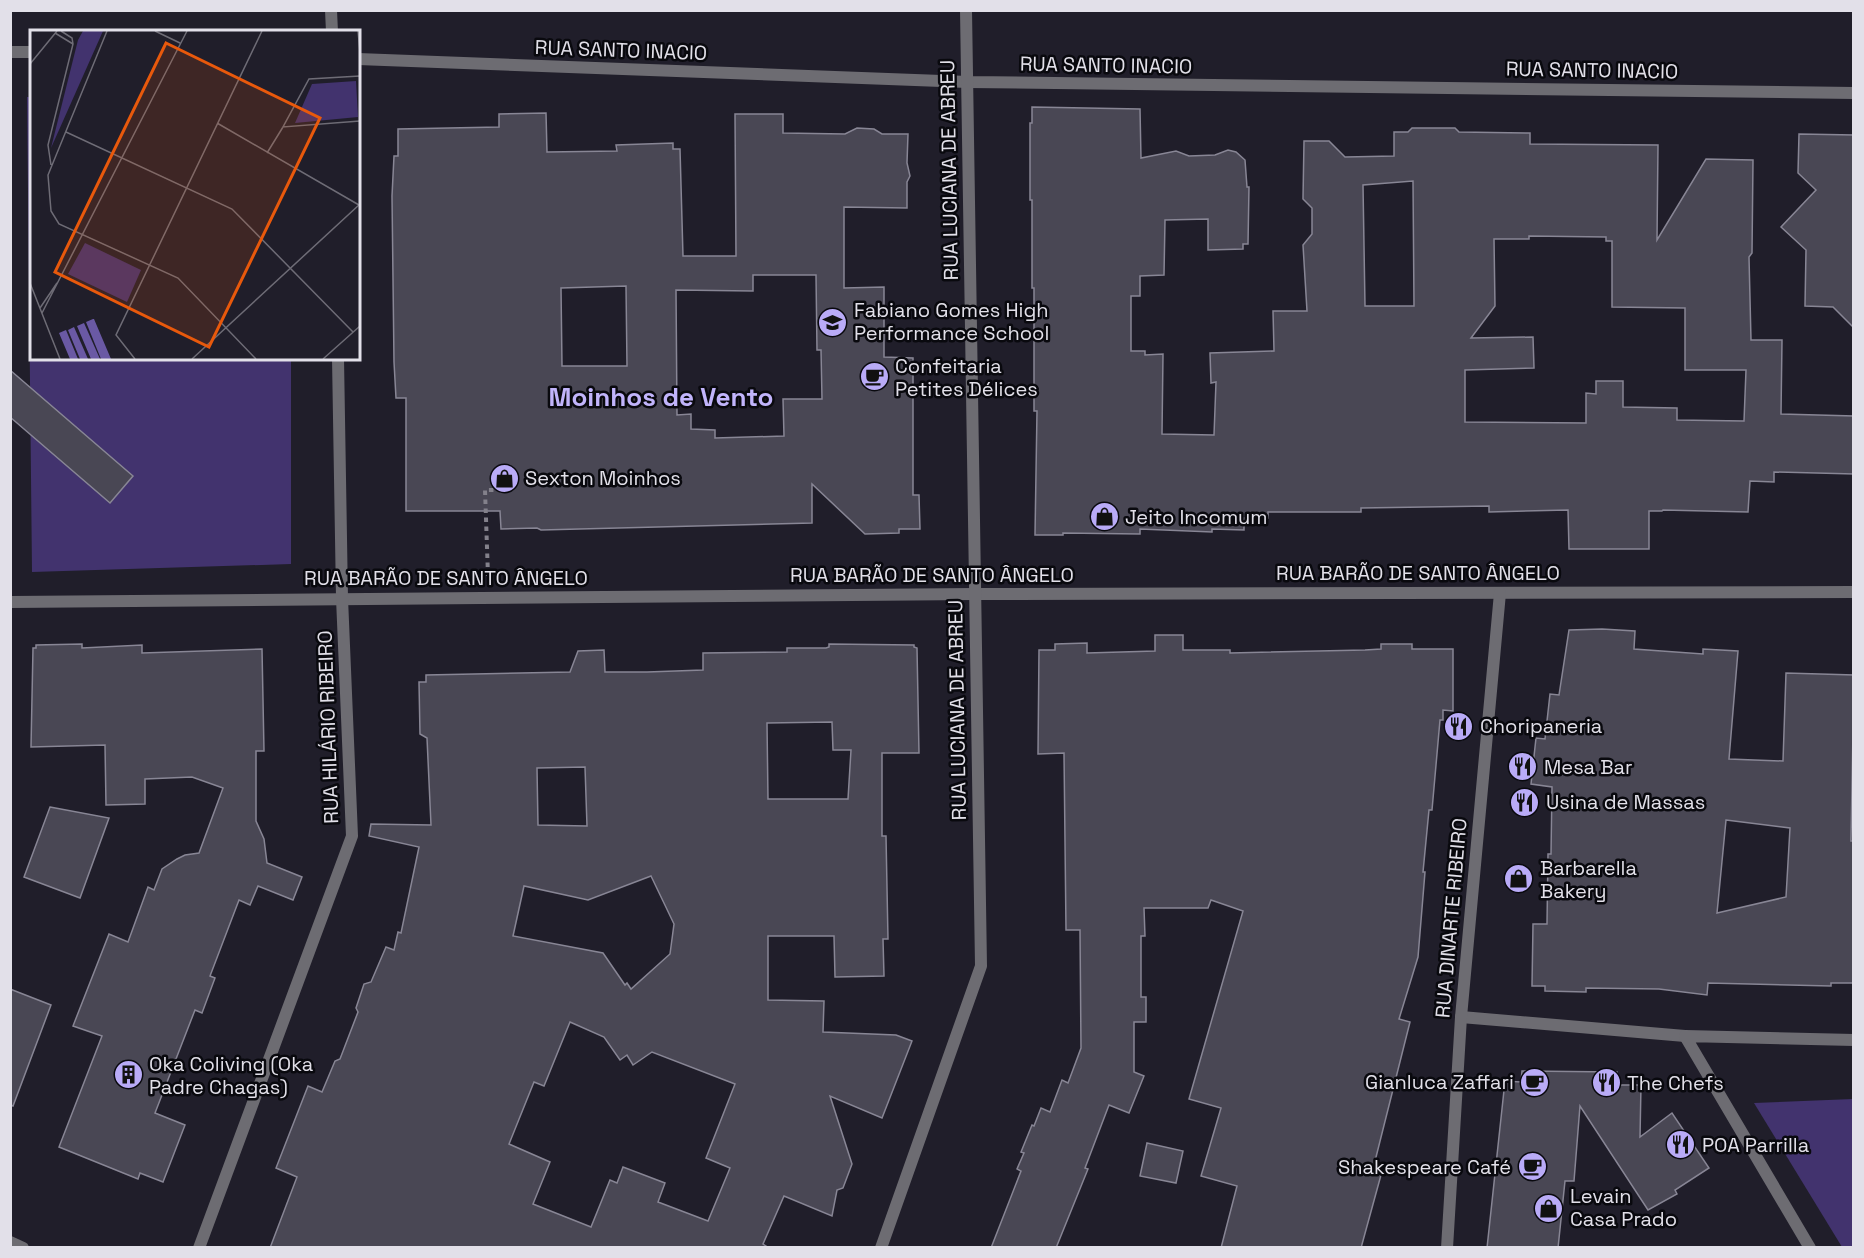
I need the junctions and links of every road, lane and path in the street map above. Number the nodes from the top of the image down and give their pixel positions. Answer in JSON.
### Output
{"nodes":[{"id":1,"x":331,"y":10,"type":"edge"},
{"id":2,"x":966,"y":10,"type":"edge"},
{"id":3,"x":332,"y":30,"type":"edge"},
{"id":4,"x":10,"y":52,"type":"edge"},
{"id":5,"x":30,"y":52,"type":"edge"},
{"id":6,"x":360,"y":59,"type":"edge"},
{"id":7,"x":968,"y":82,"type":"junction"},
{"id":8,"x":1854,"y":93,"type":"edge"},
{"id":9,"x":338,"y":360,"type":"edge"},
{"id":10,"x":499,"y":490,"type":"dead end"},
{"id":11,"x":1854,"y":592,"type":"edge"},
{"id":12,"x":1500,"y":593,"type":"junction"},
{"id":13,"x":975,"y":594,"type":"junction"},
{"id":14,"x":488,"y":597,"type":"junction"},
{"id":15,"x":342,"y":598,"type":"junction"},
{"id":16,"x":10,"y":602,"type":"edge"},
{"id":17,"x":1461,"y":1017,"type":"junction"},
{"id":18,"x":1685,"y":1036,"type":"junction"},
{"id":19,"x":1854,"y":1040,"type":"edge"},
{"id":20,"x":10,"y":1242,"type":"edge"},
{"id":21,"x":23,"y":1248,"type":"edge"},
{"id":22,"x":199,"y":1248,"type":"edge"},
{"id":23,"x":881,"y":1248,"type":"edge"},
{"id":24,"x":1447,"y":1248,"type":"edge"},
{"id":25,"x":1810,"y":1248,"type":"edge"}],
"edges":[{"from":1,"to":3,"type":"street"},
{"from":2,"to":7,"type":"street","name":"RUA LUCIANA DE ABREU"},
{"from":4,"to":5,"type":"street"},
{"from":6,"to":7,"type":"street","name":"RUA SANTO INACIO"},
{"from":7,"to":8,"type":"street","name":"RUA SANTO INACIO"},
{"from":7,"to":13,"type":"street","name":"RUA LUCIANA DE ABREU"},
{"from":9,"to":15,"type":"street","name":"RUA HILÁRIO RIBEIRO"},
{"from":10,"to":14,"type":"path"},
{"from":11,"to":12,"type":"street","name":"RUA BARÃO DE SANTO ÂNGELO"},
{"from":12,"to":13,"type":"street","name":"RUA BARÃO DE SANTO ÂNGELO"},
{"from":12,"to":17,"type":"street","name":"RUA DINARTE RIBEIRO"},
{"from":13,"to":14,"type":"street","name":"RUA BARÃO DE SANTO ÂNGELO"},
{"from":13,"to":23,"type":"street","name":"RUA LUCIANA DE ABREU"},
{"from":14,"to":15,"type":"street","name":"RUA BARÃO DE SANTO ÂNGELO"},
{"from":15,"to":16,"type":"street","name":"RUA BARÃO DE SANTO ÂNGELO"},
{"from":15,"to":22,"type":"street","name":"RUA HILÁRIO RIBEIRO"},
{"from":17,"to":18,"type":"street"},
{"from":17,"to":24,"type":"street","name":"RUA DINARTE RIBEIRO"},
{"from":18,"to":19,"type":"street"},
{"from":18,"to":25,"type":"street"},
{"from":20,"to":21,"type":"street"}]}
